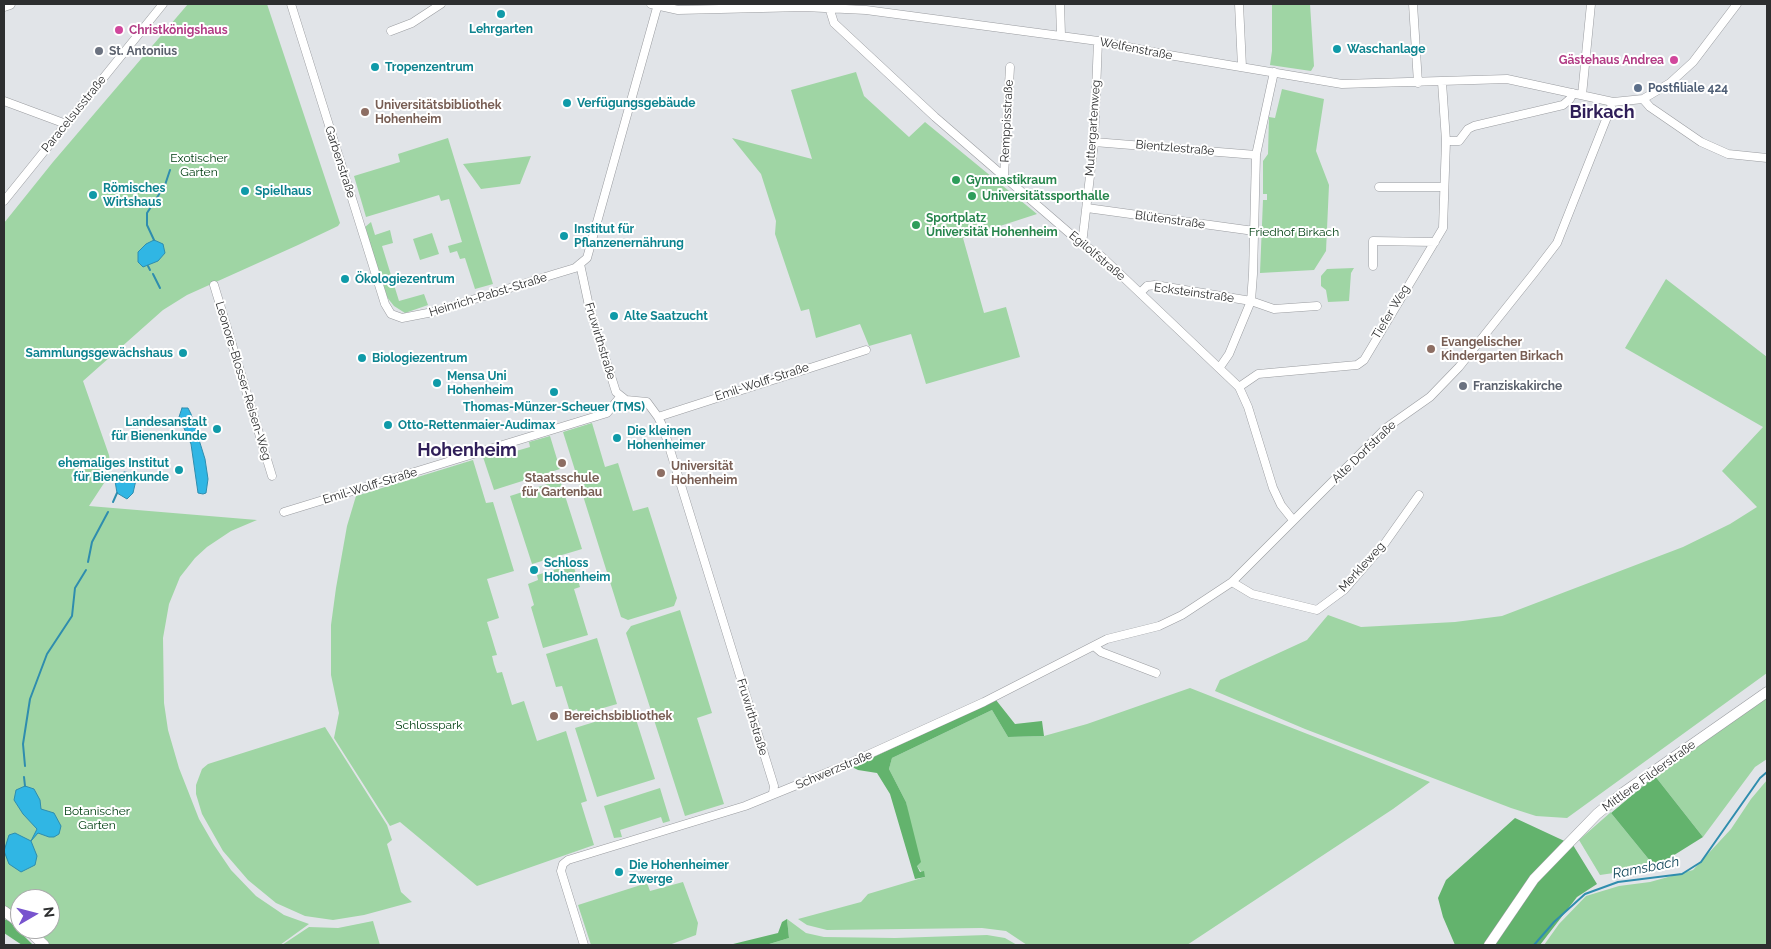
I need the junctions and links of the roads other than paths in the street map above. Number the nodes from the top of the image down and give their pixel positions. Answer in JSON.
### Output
{"nodes":[{"id":1,"x":10,"y":4,"type":"edge"},
{"id":2,"x":163,"y":4,"type":"edge"},
{"id":3,"x":291,"y":4,"type":"edge"},
{"id":4,"x":441,"y":4,"type":"edge"},
{"id":5,"x":1060,"y":4,"type":"edge"},
{"id":6,"x":1239,"y":4,"type":"edge"},
{"id":7,"x":1413,"y":4,"type":"edge"},
{"id":8,"x":1592,"y":4,"type":"edge"},
{"id":9,"x":1737,"y":4,"type":"edge"},
{"id":10,"x":655,"y":5,"type":"edge"},
{"id":11,"x":4,"y":6,"type":"edge"},
{"id":12,"x":829,"y":7,"type":"junction"},
{"id":13,"x":867,"y":7,"type":"edge"},
{"id":14,"x":391,"y":31,"type":"dead end"},
{"id":15,"x":1061,"y":35,"type":"junction"},
{"id":16,"x":1098,"y":41,"type":"junction"},
{"id":17,"x":1010,"y":66,"type":"dead end"},
{"id":18,"x":1242,"y":67,"type":"junction"},
{"id":19,"x":1274,"y":72,"type":"junction"},
{"id":20,"x":1442,"y":82,"type":"junction"},
{"id":21,"x":1418,"y":83,"type":"junction"},
{"id":22,"x":1573,"y":93,"type":"junction"},
{"id":23,"x":1582,"y":95,"type":"junction"},
{"id":24,"x":1643,"y":99,"type":"junction"},
{"id":25,"x":1613,"y":102,"type":"junction"},
{"id":26,"x":4,"y":103,"type":"edge"},
{"id":27,"x":66,"y":124,"type":"junction"},
{"id":28,"x":1446,"y":141,"type":"junction"},
{"id":29,"x":1094,"y":142,"type":"junction"},
{"id":30,"x":1256,"y":155,"type":"junction"},
{"id":31,"x":1767,"y":158,"type":"edge"},
{"id":32,"x":1004,"y":176,"type":"junction"},
{"id":33,"x":1378,"y":186,"type":"dead end"},
{"id":34,"x":1444,"y":187,"type":"junction"},
{"id":35,"x":4,"y":201,"type":"edge"},
{"id":36,"x":1087,"y":208,"type":"junction"},
{"id":37,"x":1254,"y":231,"type":"junction"},
{"id":38,"x":1434,"y":242,"type":"junction"},
{"id":39,"x":1082,"y":244,"type":"junction"},
{"id":40,"x":580,"y":264,"type":"junction"},
{"id":41,"x":1373,"y":266,"type":"dead end"},
{"id":42,"x":214,"y":286,"type":"dead end"},
{"id":43,"x":1140,"y":293,"type":"junction"},
{"id":44,"x":1251,"y":301,"type":"junction"},
{"id":45,"x":1317,"y":306,"type":"dead end"},
{"id":46,"x":395,"y":317,"type":"joint"},
{"id":47,"x":866,"y":350,"type":"dead end"},
{"id":48,"x":1220,"y":368,"type":"junction"},
{"id":49,"x":1239,"y":387,"type":"junction"},
{"id":50,"x":620,"y":397,"type":"junction"},
{"id":51,"x":658,"y":417,"type":"junction"},
{"id":52,"x":272,"y":476,"type":"dead end"},
{"id":53,"x":1419,"y":495,"type":"dead end"},
{"id":54,"x":284,"y":512,"type":"dead end"},
{"id":55,"x":1293,"y":520,"type":"junction"},
{"id":56,"x":1232,"y":582,"type":"junction"},
{"id":57,"x":1094,"y":646,"type":"junction"},
{"id":58,"x":1156,"y":673,"type":"dead end"},
{"id":59,"x":1767,"y":692,"type":"edge"},
{"id":60,"x":773,"y":793,"type":"junction"},
{"id":61,"x":584,"y":945,"type":"edge"},
{"id":62,"x":1489,"y":945,"type":"edge"}],
"edges":[{"from":1,"to":11,"type":"main road"},
{"from":2,"to":27,"type":"street","name":"Paracelsusstraße"},
{"from":3,"to":46,"type":"street","name":"Garbenstraße"},
{"from":4,"to":14,"type":"street"},
{"from":5,"to":15,"type":"street"},
{"from":6,"to":18,"type":"street"},
{"from":7,"to":21,"type":"street"},
{"from":8,"to":23,"type":"street"},
{"from":9,"to":24,"type":"street"},
{"from":10,"to":12,"type":"street","name":"Welfenstraße"},
{"from":10,"to":40,"type":"street"},
{"from":12,"to":13,"type":"street","name":"Welfenstraße"},
{"from":12,"to":32,"type":"street","name":"Egilolfstraße"},
{"from":13,"to":15,"type":"street","name":"Welfenstraße"},
{"from":15,"to":16,"type":"street","name":"Welfenstraße"},
{"from":16,"to":18,"type":"street","name":"Welfenstraße"},
{"from":16,"to":29,"type":"street","name":"Muttergartenweg"},
{"from":17,"to":32,"type":"street","name":"Remppisstraße"},
{"from":18,"to":19,"type":"street","name":"Welfenstraße"},
{"from":19,"to":21,"type":"street","name":"Welfenstraße"},
{"from":19,"to":30,"type":"street"},
{"from":20,"to":21,"type":"street","name":"Welfenstraße"},
{"from":20,"to":22,"type":"street","name":"Welfenstraße"},
{"from":20,"to":28,"type":"street","name":"Tiefer Weg"},
{"from":22,"to":23,"type":"street","name":"Welfenstraße"},
{"from":22,"to":28,"type":"street"},
{"from":23,"to":25,"type":"street","name":"Welfenstraße"},
{"from":24,"to":25,"type":"street","name":"Welfenstraße"},
{"from":24,"to":31,"type":"street"},
{"from":25,"to":55,"type":"street","name":"Alte Dorfstraße"},
{"from":26,"to":27,"type":"street"},
{"from":27,"to":35,"type":"street","name":"Paracelsusstraße"},
{"from":28,"to":34,"type":"street","name":"Tiefer Weg"},
{"from":29,"to":30,"type":"street","name":"Bientzlestraße"},
{"from":29,"to":36,"type":"street","name":"Muttergartenweg"},
{"from":30,"to":37,"type":"street"},
{"from":32,"to":39,"type":"street","name":"Egilolfstraße"},
{"from":33,"to":34,"type":"street"},
{"from":34,"to":38,"type":"street","name":"Tiefer Weg"},
{"from":36,"to":37,"type":"street","name":"Blütenstraße"},
{"from":36,"to":39,"type":"street","name":"Muttergartenweg"},
{"from":37,"to":44,"type":"street"},
{"from":38,"to":41,"type":"street"},
{"from":38,"to":49,"type":"street","name":"Tiefer Weg"},
{"from":39,"to":43,"type":"street","name":"Egilolfstraße"},
{"from":40,"to":46,"type":"street","name":"Heinrich-Pabst-Straße"},
{"from":40,"to":50,"type":"street","name":"Fruwirthstraße"},
{"from":42,"to":52,"type":"street","name":"Leonore-Blosser-Reisen-Weg"},
{"from":43,"to":44,"type":"street","name":"Ecksteinstraße"},
{"from":43,"to":48,"type":"street","name":"Egilolfstraße"},
{"from":44,"to":45,"type":"street","name":"Ecksteinstraße"},
{"from":44,"to":48,"type":"street"},
{"from":47,"to":51,"type":"street","name":"Emil-Wolff-Straße"},
{"from":48,"to":49,"type":"street","name":"Egilolfstraße"},
{"from":49,"to":55,"type":"street","name":"Egilolfstraße"},
{"from":50,"to":51,"type":"street"},
{"from":50,"to":54,"type":"street","name":"Emil-Wolff-Straße"},
{"from":51,"to":60,"type":"street","name":"Fruwirthstraße"},
{"from":53,"to":56,"type":"street","name":"Merkleweg"},
{"from":55,"to":56,"type":"street","name":"Alte Dorfstraße"},
{"from":56,"to":57,"type":"street","name":"Alte Dorfstraße"},
{"from":57,"to":58,"type":"street"},
{"from":57,"to":60,"type":"street","name":"Schwerzstraße"},
{"from":59,"to":62,"type":"main road","name":"Mittlere Filderstraße"},
{"from":60,"to":61,"type":"street","name":"Schwerzstraße"}]}
